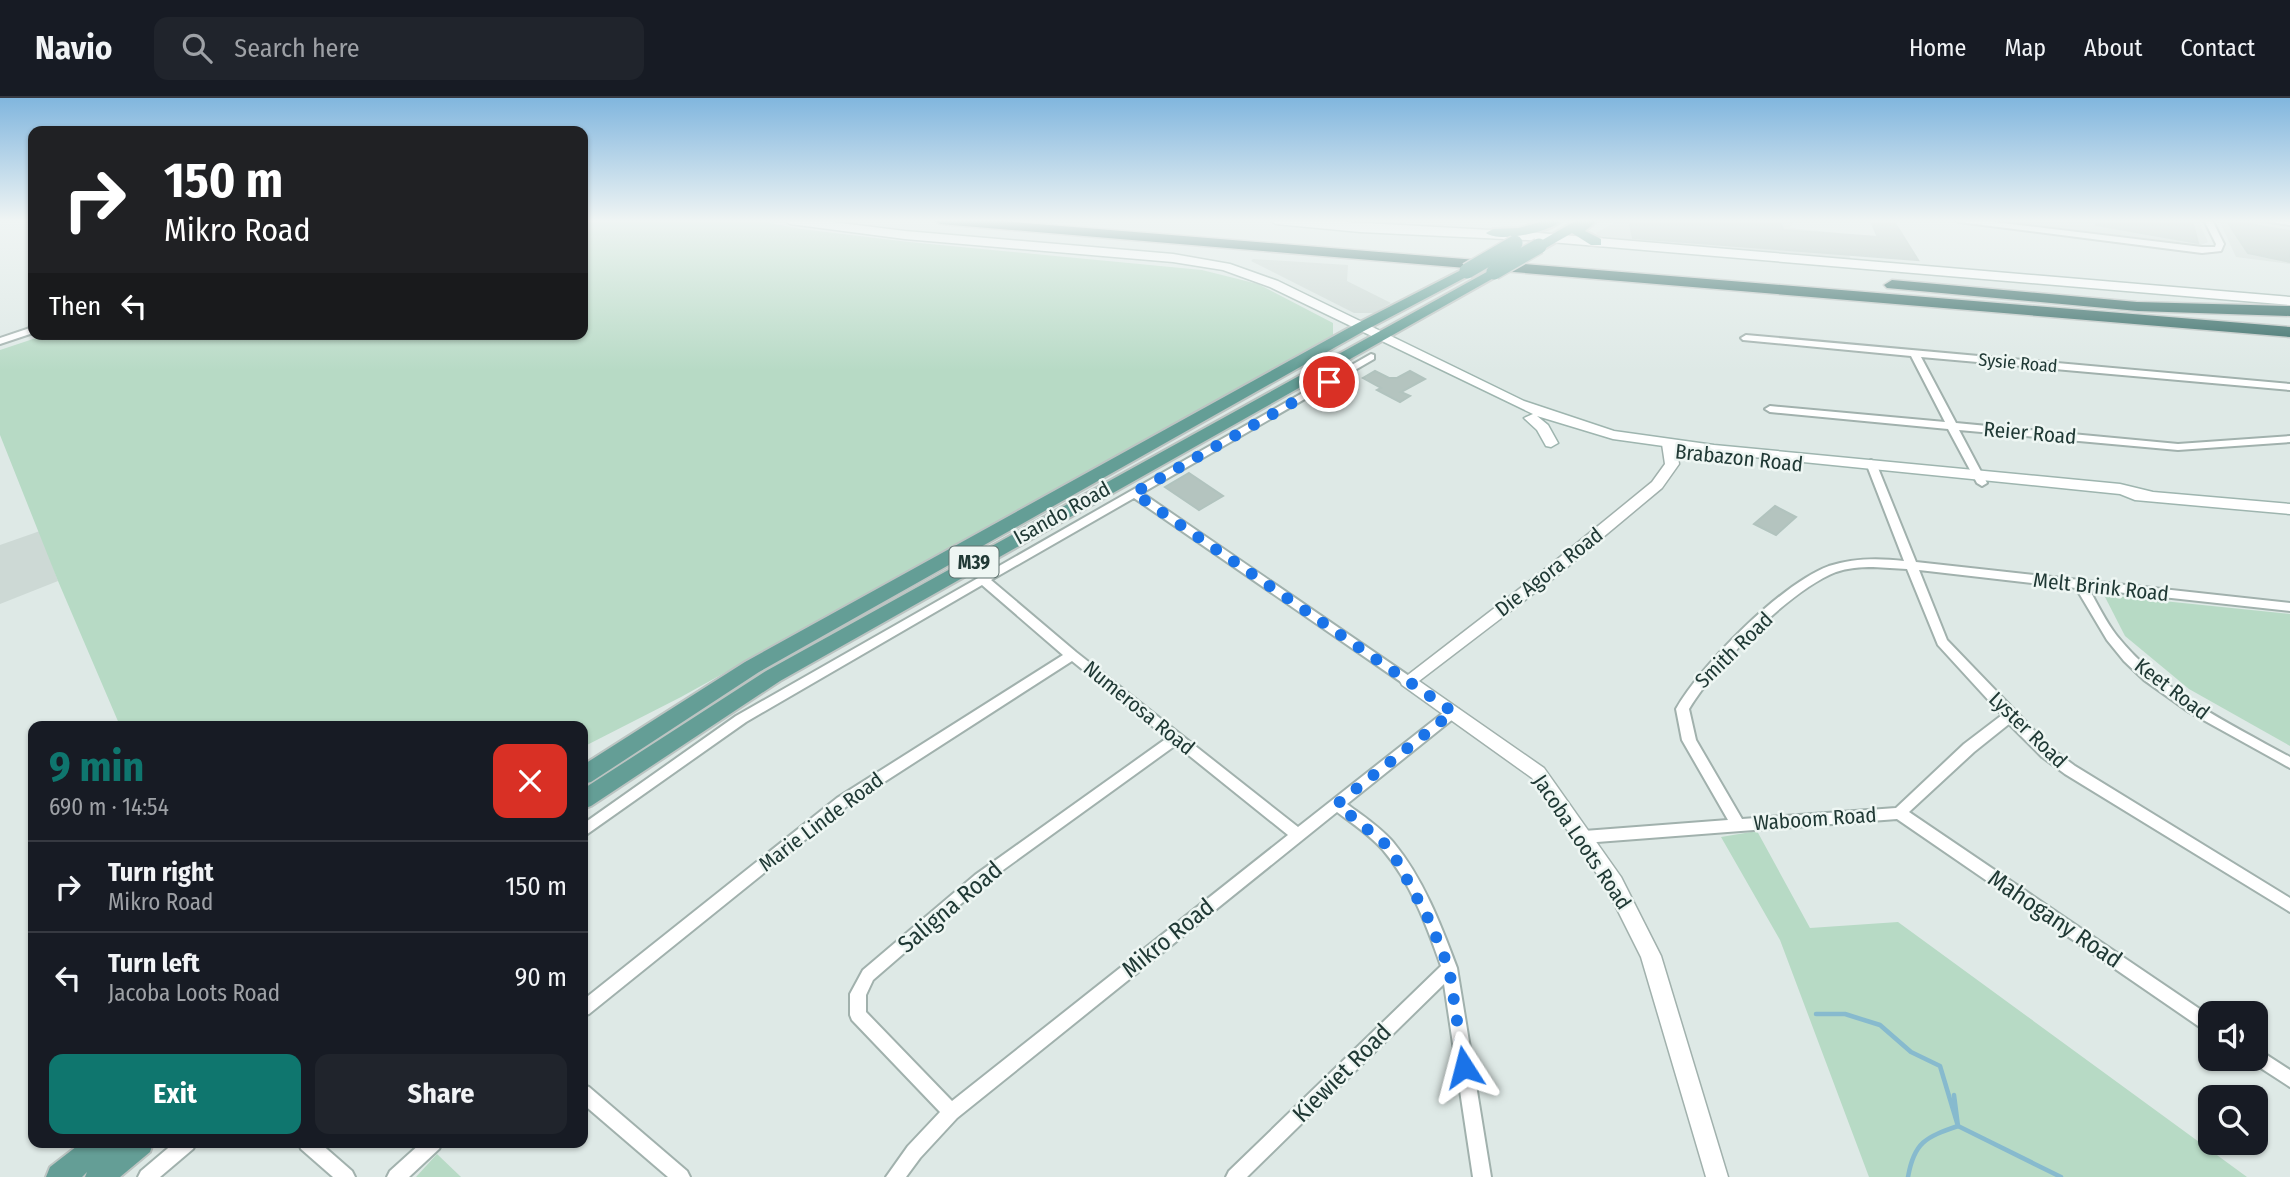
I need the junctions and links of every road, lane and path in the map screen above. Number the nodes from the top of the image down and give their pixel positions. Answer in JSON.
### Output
{"nodes":[{"id":1,"x":1230,"y":270,"type":"edge"},
{"id":2,"x":1468,"y":270,"type":"edge"},
{"id":3,"x":1496,"y":270,"type":"edge"},
{"id":4,"x":1542,"y":270,"type":"edge"},
{"id":5,"x":1700,"y":270,"type":"edge"},
{"id":6,"x":1915,"y":270,"type":"edge"},
{"id":7,"x":2290,"y":301,"type":"edge"},
{"id":8,"x":2138,"y":306,"type":"junction"},
{"id":9,"x":2290,"y":311,"type":"edge"},
{"id":10,"x":2099,"y":317,"type":"junction"},
{"id":11,"x":2290,"y":318,"type":"edge"},
{"id":12,"x":28,"y":332,"type":"edge"},
{"id":13,"x":2290,"y":332,"type":"edge"},
{"id":14,"x":1369,"y":338,"type":"junction"},
{"id":15,"x":1746,"y":338,"type":"dead end"},
{"id":16,"x":2290,"y":340,"type":"edge"},
{"id":17,"x":0,"y":341,"type":"edge"},
{"id":18,"x":1915,"y":355,"type":"junction"},
{"id":19,"x":2290,"y":387,"type":"edge"},
{"id":20,"x":1770,"y":409,"type":"dead end"},
{"id":21,"x":1531,"y":418,"type":"junction"},
{"id":22,"x":1953,"y":426,"type":"junction"},
{"id":23,"x":2290,"y":439,"type":"edge"},
{"id":24,"x":1551,"y":443,"type":"dead end"},
{"id":25,"x":1670,"y":448,"type":"junction"},
{"id":26,"x":1873,"y":468,"type":"junction"},
{"id":27,"x":1980,"y":479,"type":"junction"},
{"id":28,"x":1134,"y":493,"type":"junction"},
{"id":29,"x":2290,"y":509,"type":"edge"},
{"id":30,"x":1913,"y":566,"type":"junction"},
{"id":31,"x":983,"y":579,"type":"junction"},
{"id":32,"x":2081,"y":586,"type":"junction"},
{"id":33,"x":2290,"y":607,"type":"edge"},
{"id":34,"x":1072,"y":654,"type":"junction"},
{"id":35,"x":1408,"y":681,"type":"junction"},
{"id":36,"x":1453,"y":712,"type":"junction"},
{"id":37,"x":2010,"y":716,"type":"junction"},
{"id":38,"x":1177,"y":738,"type":"junction"},
{"id":39,"x":2290,"y":763,"type":"edge"},
{"id":40,"x":588,"y":773,"type":"edge"},
{"id":41,"x":588,"y":797,"type":"edge"},
{"id":42,"x":1337,"y":804,"type":"junction"},
{"id":43,"x":1899,"y":813,"type":"junction"},
{"id":44,"x":1737,"y":824,"type":"junction"},
{"id":45,"x":588,"y":827,"type":"edge"},
{"id":46,"x":1297,"y":834,"type":"junction"},
{"id":47,"x":1584,"y":837,"type":"junction"},
{"id":48,"x":2290,"y":906,"type":"edge"},
{"id":49,"x":1449,"y":968,"type":"junction"},
{"id":50,"x":588,"y":1005,"type":"edge"},
{"id":51,"x":2198,"y":1017,"type":"edge"},
{"id":52,"x":2268,"y":1064,"type":"edge"},
{"id":53,"x":2290,"y":1079,"type":"edge"},
{"id":54,"x":588,"y":1097,"type":"edge"},
{"id":55,"x":951,"y":1112,"type":"junction"},
{"id":56,"x":96,"y":1148,"type":"edge"},
{"id":57,"x":134,"y":1148,"type":"edge"},
{"id":58,"x":181,"y":1148,"type":"edge"},
{"id":59,"x":313,"y":1148,"type":"edge"},
{"id":60,"x":428,"y":1148,"type":"edge"},
{"id":61,"x":60,"y":1177,"type":"edge"},
{"id":62,"x":99,"y":1177,"type":"edge"},
{"id":63,"x":147,"y":1177,"type":"edge"},
{"id":64,"x":346,"y":1177,"type":"edge"},
{"id":65,"x":396,"y":1177,"type":"edge"},
{"id":66,"x":681,"y":1177,"type":"edge"},
{"id":67,"x":895,"y":1177,"type":"edge"},
{"id":68,"x":1235,"y":1177,"type":"edge"},
{"id":69,"x":1482,"y":1177,"type":"edge"},
{"id":70,"x":1717,"y":1177,"type":"edge"}],
"edges":[{"from":1,"to":14,"type":"main road"},
{"from":2,"to":14,"type":"main road","name":"Isando Road","number":"M39","bridge":true},
{"from":3,"to":14,"type":"main road","name":"Isando Road","number":"M39","bridge":true},
{"from":4,"to":10,"type":"highway"},
{"from":5,"to":8,"type":"highway"},
{"from":6,"to":7,"type":"main road"},
{"from":8,"to":9,"type":"highway"},
{"from":8,"to":11,"type":"highway"},
{"from":10,"to":13,"type":"highway"},
{"from":10,"to":16,"type":"highway"},
{"from":12,"to":17,"type":"street"},
{"from":14,"to":21,"type":"main road","name":"Brabazon Road"},
{"from":14,"to":25,"type":"main road","name":"Brabazon Road"},
{"from":14,"to":28,"type":"street","name":"Isando Road"},
{"from":14,"to":40,"type":"main road","name":"Isando Road","number":"M39"},
{"from":14,"to":41,"type":"main road","name":"Isando Road","number":"M39"},
{"from":15,"to":18,"type":"street","name":"Sysie Road"},
{"from":18,"to":19,"type":"street","name":"Sysie Road"},
{"from":18,"to":22,"type":"street"},
{"from":20,"to":22,"type":"street","name":"Reier Road"},
{"from":21,"to":24,"type":"main road"},
{"from":21,"to":25,"type":"main road","name":"Brabazon Road"},
{"from":22,"to":23,"type":"street","name":"Reier Road"},
{"from":22,"to":27,"type":"street"},
{"from":25,"to":26,"type":"main road","name":"Brabazon Road"},
{"from":25,"to":35,"type":"street","name":"Die Agora Road"},
{"from":26,"to":27,"type":"main road","name":"Brabazon Road"},
{"from":26,"to":30,"type":"street","name":"Lyster Road"},
{"from":27,"to":29,"type":"main road","name":"Brabazon Road"},
{"from":28,"to":31,"type":"street","name":"Isando Road"},
{"from":28,"to":35,"type":"street","name":"Jacoba Loots Road"},
{"from":30,"to":32,"type":"street","name":"Melt Brink Road"},
{"from":30,"to":37,"type":"street","name":"Lyster Road"},
{"from":30,"to":44,"type":"street","name":"Smith Road"},
{"from":31,"to":34,"type":"street","name":"Numerosa Road"},
{"from":31,"to":45,"type":"street","name":"Isando Road"},
{"from":32,"to":33,"type":"street","name":"Melt Brink Road"},
{"from":32,"to":39,"type":"street","name":"Keet Road"},
{"from":34,"to":38,"type":"street","name":"Numerosa Road"},
{"from":34,"to":50,"type":"street","name":"Marie Linde Road"},
{"from":35,"to":36,"type":"street","name":"Jacoba Loots Road"},
{"from":36,"to":42,"type":"street","name":"Mikro Road"},
{"from":36,"to":47,"type":"street","name":"Jacoba Loots Road"},
{"from":37,"to":43,"type":"street","name":"Waboom Road"},
{"from":37,"to":48,"type":"street","name":"Lyster Road"},
{"from":38,"to":46,"type":"street","name":"Numerosa Road"},
{"from":38,"to":55,"type":"street","name":"Saligna Road"},
{"from":42,"to":46,"type":"street","name":"Mikro Road"},
{"from":42,"to":49,"type":"street"},
{"from":43,"to":44,"type":"street","name":"Waboom Road"},
{"from":43,"to":51,"type":"street","name":"Mahogany Road"},
{"from":44,"to":47,"type":"street","name":"Waboom Road"},
{"from":46,"to":55,"type":"street","name":"Mikro Road"},
{"from":47,"to":70,"type":"street","name":"Jacoba Loots Road"},
{"from":49,"to":68,"type":"street","name":"Kiewiet Road"},
{"from":49,"to":69,"type":"street"},
{"from":52,"to":53,"type":"street"},
{"from":54,"to":66,"type":"street"},
{"from":55,"to":67,"type":"street","name":"Mikro Road"},
{"from":56,"to":61,"type":"main road"},
{"from":57,"to":62,"type":"main road"},
{"from":58,"to":63,"type":"street"},
{"from":59,"to":64,"type":"street"},
{"from":60,"to":65,"type":"street"}]}
